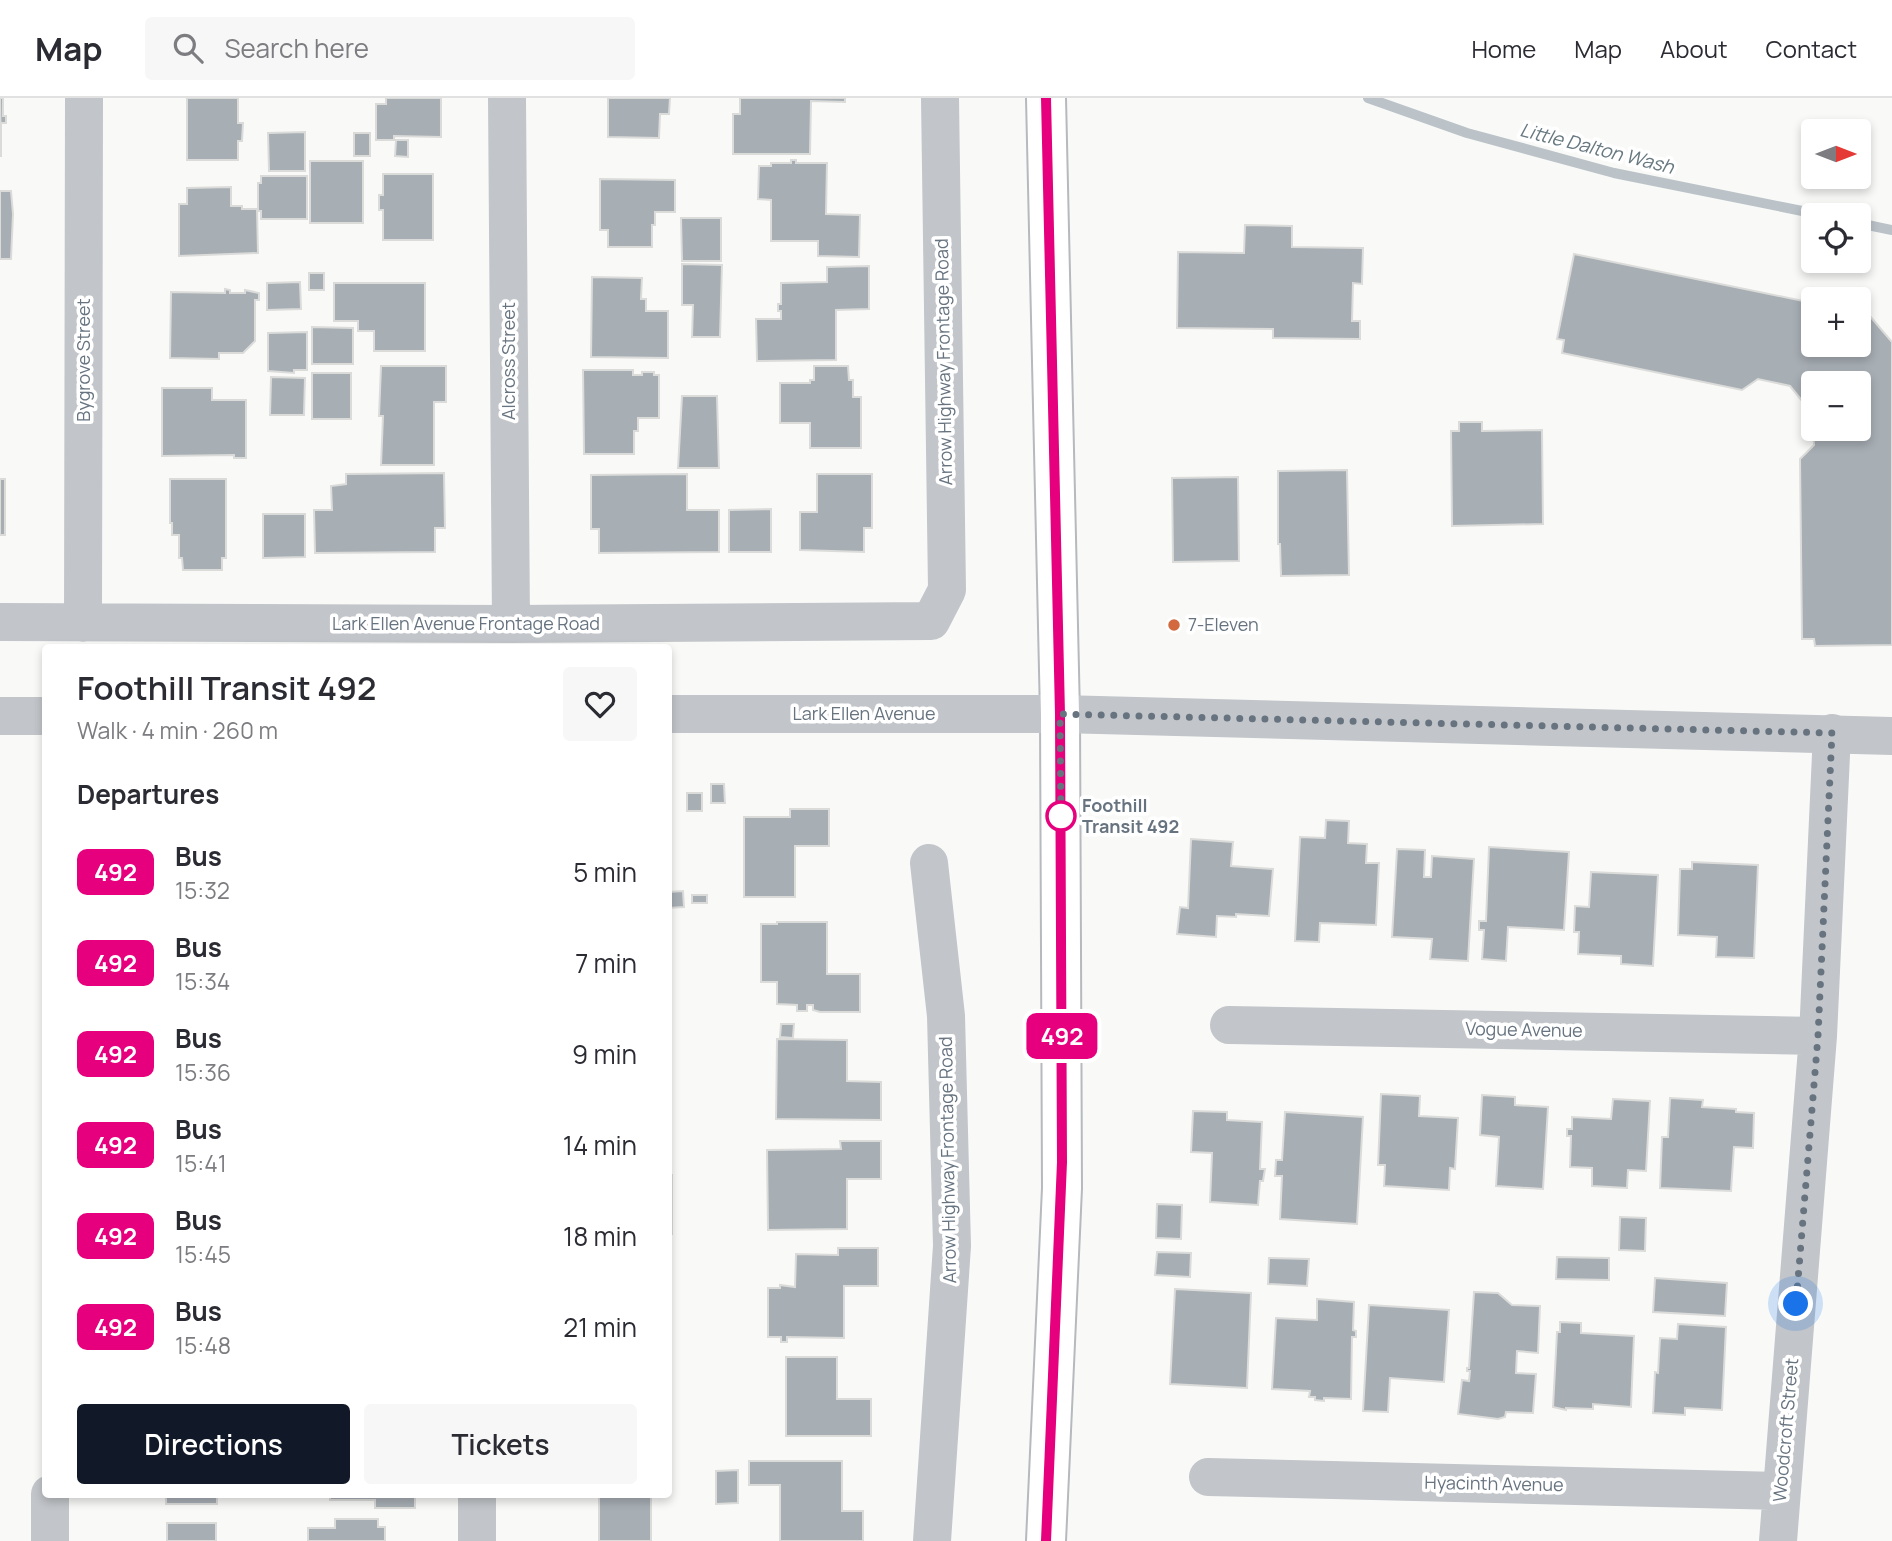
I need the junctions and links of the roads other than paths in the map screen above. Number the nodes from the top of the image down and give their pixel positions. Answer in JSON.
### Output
{"nodes":[{"id":1,"x":84,"y":98,"type":"edge"},
{"id":2,"x":507,"y":98,"type":"edge"},
{"id":3,"x":940,"y":98,"type":"edge"},
{"id":4,"x":1046,"y":98,"type":"edge"},
{"id":5,"x":931,"y":621,"type":"joint"},
{"id":6,"x":0,"y":622,"type":"edge"},
{"id":7,"x":83,"y":623,"type":"junction"},
{"id":8,"x":511,"y":624,"type":"junction"},
{"id":9,"x":1060,"y":714,"type":"junction"},
{"id":10,"x":672,"y":715,"type":"edge"},
{"id":11,"x":0,"y":716,"type":"edge"},
{"id":12,"x":42,"y":716,"type":"edge"},
{"id":13,"x":1832,"y":733,"type":"junction"},
{"id":14,"x":1892,"y":736,"type":"edge"},
{"id":15,"x":929,"y":863,"type":"dead end"},
{"id":16,"x":1229,"y":1025,"type":"dead end"},
{"id":17,"x":1818,"y":1036,"type":"junction"},
{"id":18,"x":1208,"y":1477,"type":"dead end"},
{"id":19,"x":1780,"y":1491,"type":"junction"},
{"id":20,"x":50,"y":1498,"type":"edge"},
{"id":21,"x":477,"y":1498,"type":"edge"},
{"id":22,"x":50,"y":1541,"type":"edge"},
{"id":23,"x":477,"y":1541,"type":"edge"},
{"id":24,"x":932,"y":1541,"type":"edge"},
{"id":25,"x":1046,"y":1541,"type":"edge"},
{"id":26,"x":1778,"y":1541,"type":"edge"}],
"edges":[{"from":1,"to":7,"type":"street","name":"Bygrove Street"},
{"from":2,"to":8,"type":"street","name":"Alcross Street"},
{"from":3,"to":5,"type":"street","name":"Arrow Highway Frontage Road"},
{"from":4,"to":9,"type":"main road"},
{"from":5,"to":8,"type":"street","name":"Lark Ellen Avenue Frontage Road"},
{"from":6,"to":7,"type":"street","name":"Lark Ellen Avenue Frontage Road"},
{"from":7,"to":8,"type":"street","name":"Lark Ellen Avenue Frontage Road"},
{"from":9,"to":10,"type":"street","name":"Lark Ellen Avenue"},
{"from":9,"to":13,"type":"street","name":"Lark Ellen Avenue"},
{"from":9,"to":25,"type":"main road"},
{"from":11,"to":12,"type":"street"},
{"from":13,"to":14,"type":"street","name":"Lark Ellen Avenue"},
{"from":13,"to":17,"type":"street","name":"Woodcroft Street"},
{"from":15,"to":24,"type":"street","name":"Arrow Highway Frontage Road"},
{"from":16,"to":17,"type":"street","name":"Vogue Avenue"},
{"from":17,"to":19,"type":"street","name":"Woodcroft Street"},
{"from":18,"to":19,"type":"street","name":"Hyacinth Avenue"},
{"from":19,"to":26,"type":"street","name":"Woodcroft Street"},
{"from":20,"to":22,"type":"street"},
{"from":21,"to":23,"type":"street"}]}
